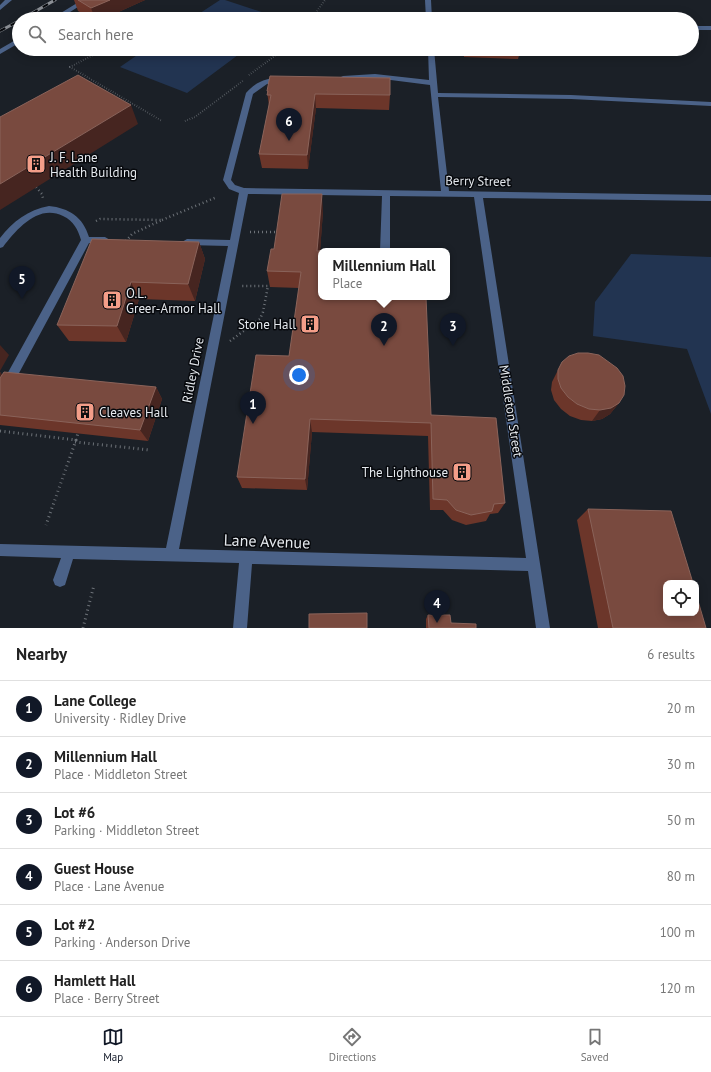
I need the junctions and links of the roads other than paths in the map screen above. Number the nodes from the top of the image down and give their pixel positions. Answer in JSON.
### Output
{"nodes":[{"id":1,"x":9,"y":0,"type":"edge"},
{"id":2,"x":86,"y":0,"type":"edge"},
{"id":3,"x":428,"y":0,"type":"edge"},
{"id":4,"x":0,"y":8,"type":"edge"},
{"id":5,"x":66,"y":12,"type":"edge"},
{"id":6,"x":429,"y":12,"type":"edge"},
{"id":7,"x":699,"y":28,"type":"edge"},
{"id":8,"x":711,"y":28,"type":"edge"},
{"id":9,"x":12,"y":44,"type":"edge"},
{"id":10,"x":0,"y":52,"type":"edge"},
{"id":11,"x":431,"y":56,"type":"edge"},
{"id":12,"x":334,"y":78,"type":"edge"},
{"id":13,"x":290,"y":79,"type":"edge"},
{"id":14,"x":433,"y":83,"type":"junction"},
{"id":15,"x":434,"y":95,"type":"junction"},
{"id":16,"x":711,"y":104,"type":"edge"},
{"id":17,"x":244,"y":191,"type":"junction"},
{"id":18,"x":386,"y":193,"type":"junction"},
{"id":19,"x":445,"y":193,"type":"junction"},
{"id":20,"x":478,"y":194,"type":"junction"},
{"id":21,"x":711,"y":198,"type":"edge"},
{"id":22,"x":86,"y":240,"type":"junction"},
{"id":23,"x":126,"y":241,"type":"edge"},
{"id":24,"x":179,"y":242,"type":"edge"},
{"id":25,"x":232,"y":243,"type":"junction"},
{"id":26,"x":0,"y":245,"type":"edge"},
{"id":27,"x":385,"y":248,"type":"edge"},
{"id":28,"x":0,"y":398,"type":"edge"},
{"id":29,"x":0,"y":550,"type":"edge"},
{"id":30,"x":69,"y":552,"type":"junction"},
{"id":31,"x":171,"y":555,"type":"junction"},
{"id":32,"x":246,"y":557,"type":"junction"},
{"id":33,"x":534,"y":565,"type":"junction"},
{"id":34,"x":60,"y":580,"type":"dead end"},
{"id":35,"x":240,"y":628,"type":"edge"},
{"id":36,"x":543,"y":628,"type":"edge"}],
"edges":[{"from":1,"to":4,"type":"street"},
{"from":2,"to":5,"type":"street"},
{"from":3,"to":6,"type":"street"},
{"from":7,"to":8,"type":"street"},
{"from":9,"to":10,"type":"street"},
{"from":11,"to":14,"type":"street"},
{"from":12,"to":14,"type":"street"},
{"from":13,"to":17,"type":"street"},
{"from":14,"to":15,"type":"street"},
{"from":15,"to":16,"type":"street"},
{"from":15,"to":19,"type":"street"},
{"from":17,"to":18,"type":"street","name":"Berry Street"},
{"from":17,"to":25,"type":"street","name":"Ridley Drive"},
{"from":18,"to":19,"type":"street","name":"Berry Street"},
{"from":18,"to":27,"type":"street"},
{"from":19,"to":20,"type":"street","name":"Berry Street"},
{"from":20,"to":21,"type":"street","name":"Berry Street"},
{"from":20,"to":33,"type":"street","name":"Middleton Street"},
{"from":22,"to":23,"type":"street"},
{"from":22,"to":26,"type":"street"},
{"from":22,"to":28,"type":"street"},
{"from":24,"to":25,"type":"street"},
{"from":25,"to":31,"type":"street","name":"Ridley Drive"},
{"from":29,"to":30,"type":"street","name":"Lane Avenue"},
{"from":30,"to":31,"type":"street","name":"Lane Avenue"},
{"from":30,"to":34,"type":"street"},
{"from":31,"to":32,"type":"street","name":"Lane Avenue"},
{"from":32,"to":33,"type":"street","name":"Lane Avenue"},
{"from":32,"to":35,"type":"street"},
{"from":33,"to":36,"type":"street","name":"Middleton Street"}]}
